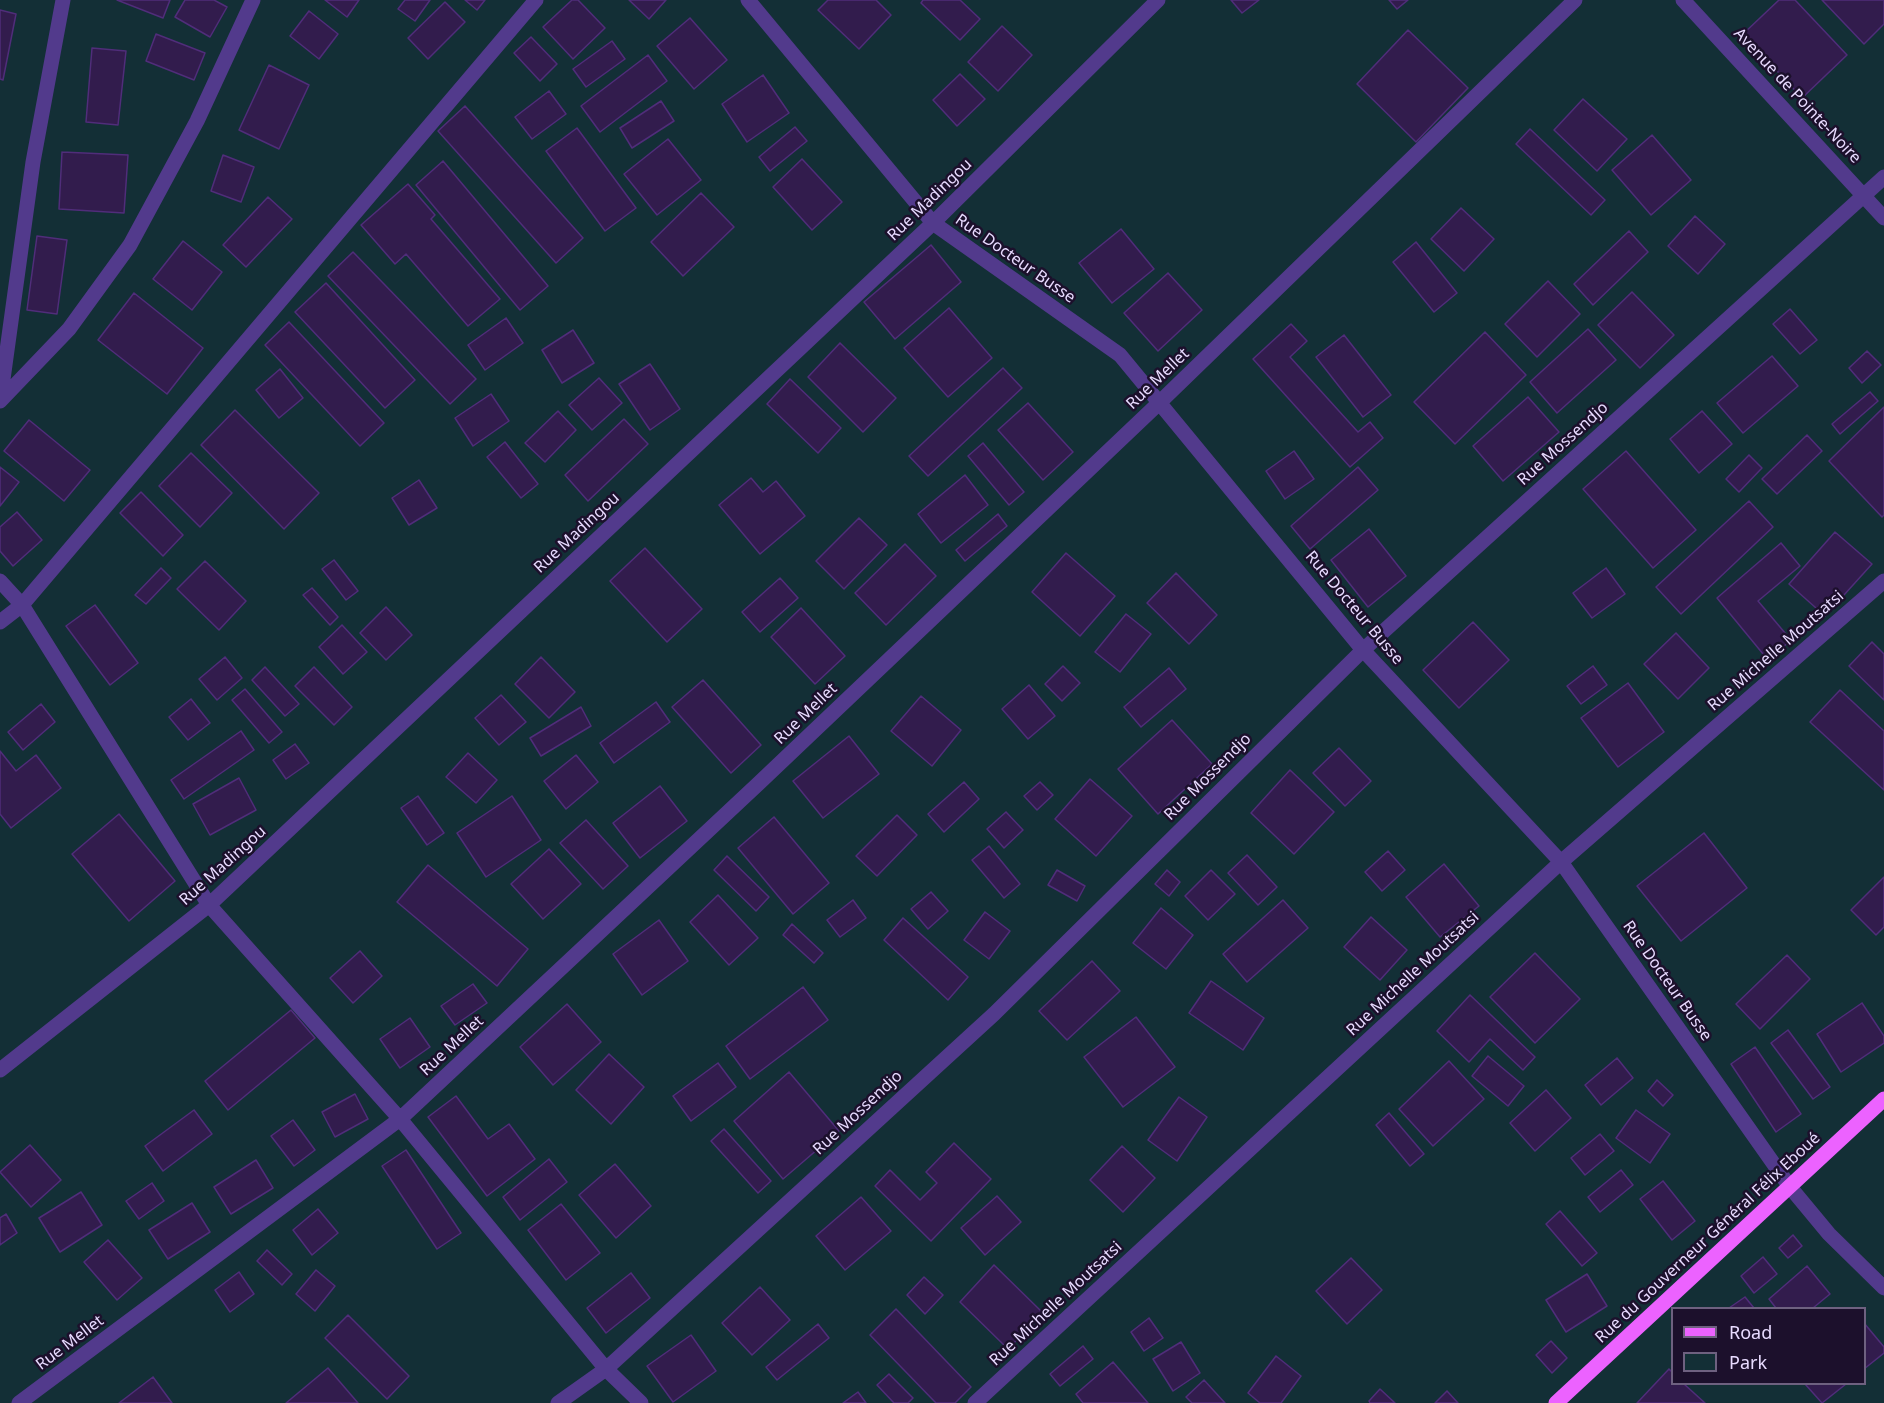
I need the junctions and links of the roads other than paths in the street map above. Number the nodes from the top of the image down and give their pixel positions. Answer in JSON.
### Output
{"nodes":[{"id":1,"x":63,"y":0,"type":"edge"},
{"id":2,"x":253,"y":0,"type":"edge"},
{"id":3,"x":536,"y":0,"type":"edge"},
{"id":4,"x":748,"y":0,"type":"edge"},
{"id":5,"x":1158,"y":0,"type":"edge"},
{"id":6,"x":1575,"y":0,"type":"edge"},
{"id":7,"x":1683,"y":0,"type":"edge"},
{"id":8,"x":1884,"y":177,"type":"edge"},
{"id":9,"x":1865,"y":195,"type":"junction"},
{"id":10,"x":1884,"y":218,"type":"edge"},
{"id":11,"x":933,"y":223,"type":"junction"},
{"id":12,"x":0,"y":401,"type":"edge"},
{"id":13,"x":1159,"y":403,"type":"junction"},
{"id":14,"x":0,"y":580,"type":"edge"},
{"id":15,"x":1884,"y":581,"type":"edge"},
{"id":16,"x":22,"y":605,"type":"junction"},
{"id":17,"x":0,"y":622,"type":"edge"},
{"id":18,"x":1363,"y":650,"type":"junction"},
{"id":19,"x":1561,"y":862,"type":"junction"},
{"id":20,"x":209,"y":905,"type":"junction"},
{"id":21,"x":0,"y":1070,"type":"edge"},
{"id":22,"x":1884,"y":1099,"type":"edge"},
{"id":23,"x":400,"y":1119,"type":"junction"},
{"id":24,"x":1790,"y":1187,"type":"junction"},
{"id":25,"x":1884,"y":1288,"type":"edge"},
{"id":26,"x":606,"y":1369,"type":"junction"},
{"id":27,"x":19,"y":1403,"type":"edge"},
{"id":28,"x":558,"y":1403,"type":"edge"},
{"id":29,"x":641,"y":1403,"type":"edge"},
{"id":30,"x":975,"y":1403,"type":"edge"},
{"id":31,"x":1556,"y":1403,"type":"edge"}],
"edges":[{"from":1,"to":12,"type":"street"},
{"from":2,"to":12,"type":"street"},
{"from":3,"to":16,"type":"street"},
{"from":4,"to":11,"type":"street","name":"Rue Docteur Busse"},
{"from":5,"to":11,"type":"street","name":"Rue Madingou"},
{"from":6,"to":13,"type":"street","name":"Rue Mellet"},
{"from":7,"to":9,"type":"street","name":"Avenue de Pointe-Noire"},
{"from":8,"to":9,"type":"street","name":"Rue Mossendjo"},
{"from":9,"to":10,"type":"street","name":"Avenue de Pointe-Noire"},
{"from":9,"to":18,"type":"street","name":"Rue Mossendjo"},
{"from":11,"to":13,"type":"street","name":"Rue Docteur Busse"},
{"from":11,"to":20,"type":"street","name":"Rue Madingou"},
{"from":13,"to":18,"type":"street","name":"Rue Docteur Busse"},
{"from":13,"to":23,"type":"street","name":"Rue Mellet"},
{"from":14,"to":16,"type":"street"},
{"from":15,"to":19,"type":"street","name":"Rue Michelle Moutsatsi"},
{"from":16,"to":17,"type":"street"},
{"from":16,"to":20,"type":"street"},
{"from":18,"to":19,"type":"street","name":"Rue Docteur Busse"},
{"from":18,"to":26,"type":"street","name":"Rue Mossendjo"},
{"from":19,"to":24,"type":"street","name":"Rue Docteur Busse"},
{"from":19,"to":30,"type":"street","name":"Rue Michelle Moutsatsi"},
{"from":20,"to":21,"type":"street","name":"Rue Madingou"},
{"from":20,"to":23,"type":"street"},
{"from":22,"to":24,"type":"main road","name":"Rue du Gouverneur Général Félix Eboué"},
{"from":23,"to":26,"type":"street"},
{"from":23,"to":27,"type":"street","name":"Rue Mellet"},
{"from":24,"to":25,"type":"street","name":"Rue Docteur Busse"},
{"from":24,"to":31,"type":"main road","name":"Rue du Gouverneur Général Félix Eboué"},
{"from":26,"to":28,"type":"street","name":"Rue Mossendjo"},
{"from":26,"to":29,"type":"street"}]}
